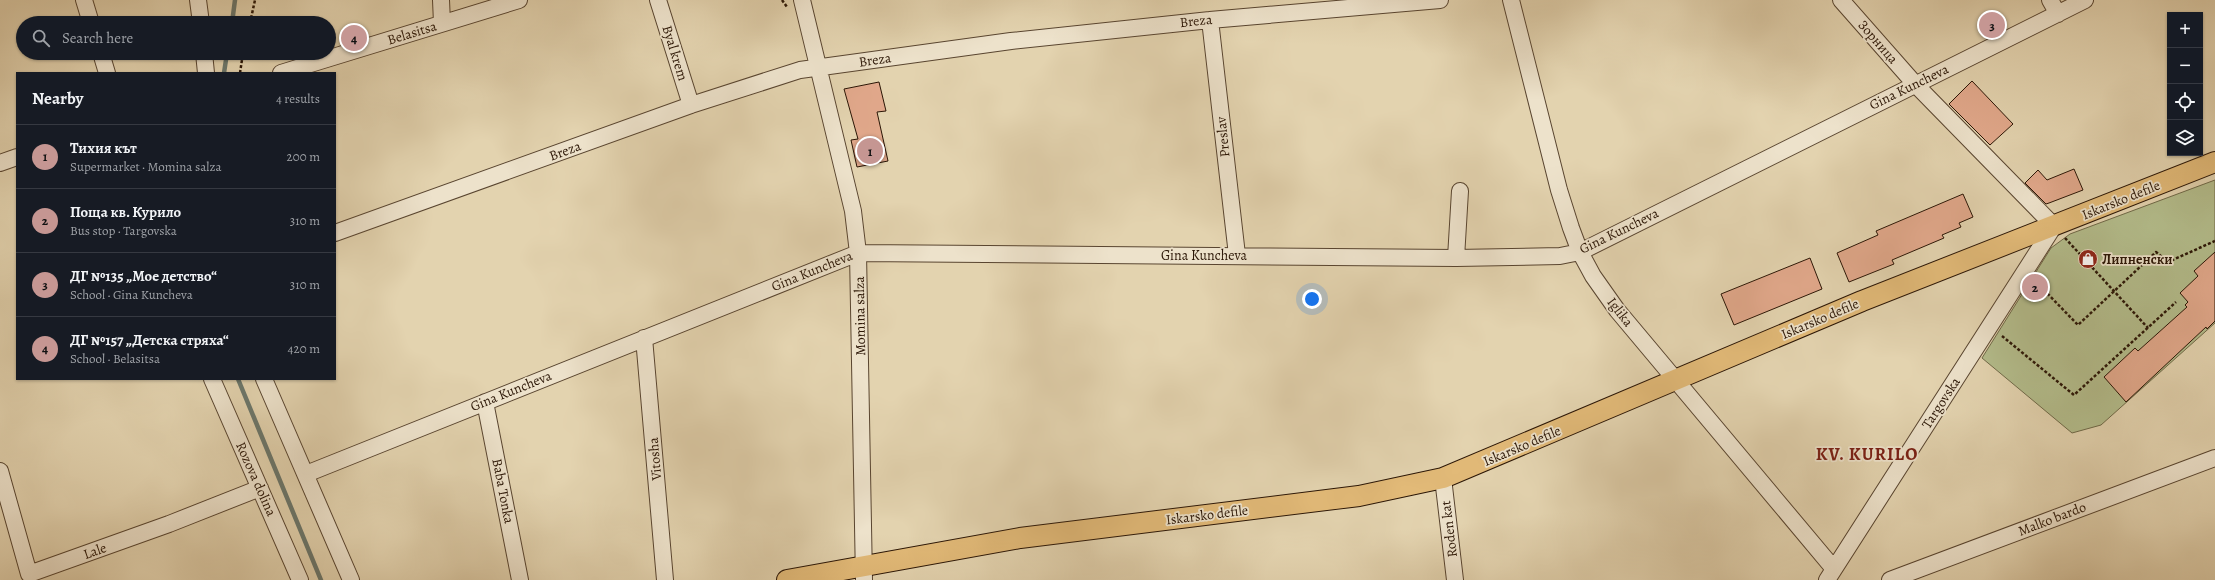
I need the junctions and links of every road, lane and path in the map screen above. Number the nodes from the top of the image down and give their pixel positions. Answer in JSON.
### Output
{"nodes":[{"id":1,"x":84,"y":0,"type":"edge"},
{"id":2,"x":198,"y":0,"type":"edge"},
{"id":3,"x":255,"y":0,"type":"edge"},
{"id":4,"x":441,"y":0,"type":"edge"},
{"id":5,"x":519,"y":0,"type":"edge"},
{"id":6,"x":658,"y":0,"type":"edge"},
{"id":7,"x":802,"y":0,"type":"edge"},
{"id":8,"x":1440,"y":0,"type":"edge"},
{"id":9,"x":1511,"y":0,"type":"edge"},
{"id":10,"x":1841,"y":0,"type":"edge"},
{"id":11,"x":2085,"y":0,"type":"edge"},
{"id":12,"x":2054,"y":7,"type":"edge"},
{"id":13,"x":89,"y":16,"type":"edge"},
{"id":14,"x":200,"y":16,"type":"edge"},
{"id":15,"x":252,"y":16,"type":"edge"},
{"id":16,"x":1210,"y":20,"type":"junction"},
{"id":17,"x":442,"y":23,"type":"junction"},
{"id":18,"x":336,"y":56,"type":"edge"},
{"id":19,"x":103,"y":60,"type":"edge"},
{"id":20,"x":205,"y":60,"type":"edge"},
{"id":21,"x":242,"y":60,"type":"edge"},
{"id":22,"x":323,"y":60,"type":"edge"},
{"id":23,"x":819,"y":68,"type":"junction"},
{"id":24,"x":107,"y":72,"type":"edge"},
{"id":25,"x":206,"y":72,"type":"edge"},
{"id":26,"x":240,"y":72,"type":"edge"},
{"id":27,"x":284,"y":72,"type":"edge"},
{"id":28,"x":1915,"y":84,"type":"junction"},
{"id":29,"x":691,"y":105,"type":"junction"},
{"id":30,"x":16,"y":157,"type":"edge"},
{"id":31,"x":2215,"y":162,"type":"edge"},
{"id":32,"x":0,"y":163,"type":"edge"},
{"id":33,"x":1460,"y":191,"type":"dead end"},
{"id":34,"x":2054,"y":226,"type":"junction"},
{"id":35,"x":336,"y":233,"type":"edge"},
{"id":36,"x":2215,"y":241,"type":"edge"},
{"id":37,"x":1580,"y":252,"type":"junction"},
{"id":38,"x":858,"y":253,"type":"junction"},
{"id":39,"x":1236,"y":255,"type":"junction"},
{"id":40,"x":1456,"y":258,"type":"junction"},
{"id":41,"x":2044,"y":290,"type":"dead end"},
{"id":42,"x":2114,"y":292,"type":"junction"},
{"id":43,"x":2176,"y":302,"type":"dead end"},
{"id":44,"x":1990,"y":328,"type":"junction"},
{"id":45,"x":2148,"y":328,"type":"junction"},
{"id":46,"x":644,"y":338,"type":"junction"},
{"id":47,"x":212,"y":380,"type":"edge"},
{"id":48,"x":264,"y":380,"type":"edge"},
{"id":49,"x":1676,"y":381,"type":"junction"},
{"id":50,"x":485,"y":402,"type":"junction"},
{"id":51,"x":2215,"y":458,"type":"edge"},
{"id":52,"x":0,"y":470,"type":"edge"},
{"id":53,"x":306,"y":474,"type":"junction"},
{"id":54,"x":1443,"y":478,"type":"junction"},
{"id":55,"x":260,"y":488,"type":"junction"},
{"id":56,"x":3,"y":492,"type":"edge"},
{"id":57,"x":864,"y":573,"type":"edge"},
{"id":58,"x":1831,"y":575,"type":"edge"},
{"id":59,"x":300,"y":580,"type":"edge"},
{"id":60,"x":351,"y":580,"type":"edge"},
{"id":61,"x":520,"y":580,"type":"edge"},
{"id":62,"x":665,"y":580,"type":"edge"},
{"id":63,"x":787,"y":580,"type":"edge"},
{"id":64,"x":1455,"y":580,"type":"edge"},
{"id":65,"x":1890,"y":580,"type":"edge"}],
"edges":[{"from":1,"to":13,"type":"street"},
{"from":2,"to":14,"type":"street"},
{"from":3,"to":15,"type":"path"},
{"from":4,"to":17,"type":"street"},
{"from":5,"to":17,"type":"street","name":"Belasitsa"},
{"from":6,"to":29,"type":"street","name":"Byal krem"},
{"from":7,"to":23,"type":"street","name":"Momina salza"},
{"from":8,"to":16,"type":"street","name":"Breza"},
{"from":9,"to":37,"type":"street","name":"Iglika"},
{"from":10,"to":28,"type":"street","name":"Зорница"},
{"from":11,"to":12,"type":"street","name":"Gina Kuncheva"},
{"from":12,"to":28,"type":"street","name":"Gina Kuncheva"},
{"from":16,"to":23,"type":"street","name":"Breza"},
{"from":16,"to":39,"type":"street","name":"Preslav"},
{"from":17,"to":18,"type":"street","name":"Belasitsa"},
{"from":19,"to":24,"type":"street"},
{"from":20,"to":25,"type":"street"},
{"from":21,"to":26,"type":"path"},
{"from":22,"to":27,"type":"street","name":"Belasitsa"},
{"from":23,"to":29,"type":"street","name":"Breza"},
{"from":23,"to":38,"type":"street","name":"Momina salza"},
{"from":28,"to":34,"type":"street","name":"Зорница"},
{"from":28,"to":37,"type":"street","name":"Gina Kuncheva"},
{"from":29,"to":35,"type":"street","name":"Breza"},
{"from":30,"to":32,"type":"street"},
{"from":31,"to":34,"type":"main road","name":"Iskarsko defile"},
{"from":33,"to":40,"type":"street"},
{"from":34,"to":42,"type":"path"},
{"from":34,"to":44,"type":"street","name":"Targovska"},
{"from":34,"to":49,"type":"main road","name":"Iskarsko defile"},
{"from":36,"to":42,"type":"path"},
{"from":37,"to":40,"type":"street","name":"Gina Kuncheva"},
{"from":37,"to":49,"type":"street","name":"Iglika"},
{"from":38,"to":39,"type":"street","name":"Gina Kuncheva"},
{"from":38,"to":46,"type":"street","name":"Gina Kuncheva"},
{"from":38,"to":57,"type":"street","name":"Momina salza"},
{"from":39,"to":40,"type":"street","name":"Gina Kuncheva"},
{"from":41,"to":42,"type":"path"},
{"from":42,"to":45,"type":"path"},
{"from":43,"to":45,"type":"path"},
{"from":44,"to":45,"type":"path"},
{"from":44,"to":58,"type":"street","name":"Targovska"},
{"from":46,"to":50,"type":"street","name":"Gina Kuncheva"},
{"from":46,"to":62,"type":"street","name":"Vitosha"},
{"from":47,"to":55,"type":"street","name":"Rozova dolina"},
{"from":48,"to":53,"type":"street"},
{"from":49,"to":54,"type":"main road","name":"Iskarsko defile"},
{"from":49,"to":58,"type":"street","name":"Iglika"},
{"from":50,"to":53,"type":"street","name":"Gina Kuncheva"},
{"from":50,"to":61,"type":"street","name":"Baba Tonka"},
{"from":51,"to":65,"type":"street","name":"Malko bardo"},
{"from":52,"to":56,"type":"street","name":"Lale"},
{"from":53,"to":60,"type":"street"},
{"from":54,"to":57,"type":"main road","name":"Iskarsko defile"},
{"from":54,"to":64,"type":"street","name":"Roden kat"},
{"from":55,"to":56,"type":"street","name":"Lale"},
{"from":55,"to":59,"type":"street","name":"Rozova dolina"},
{"from":57,"to":63,"type":"main road","name":"Iskarsko defile"}]}
